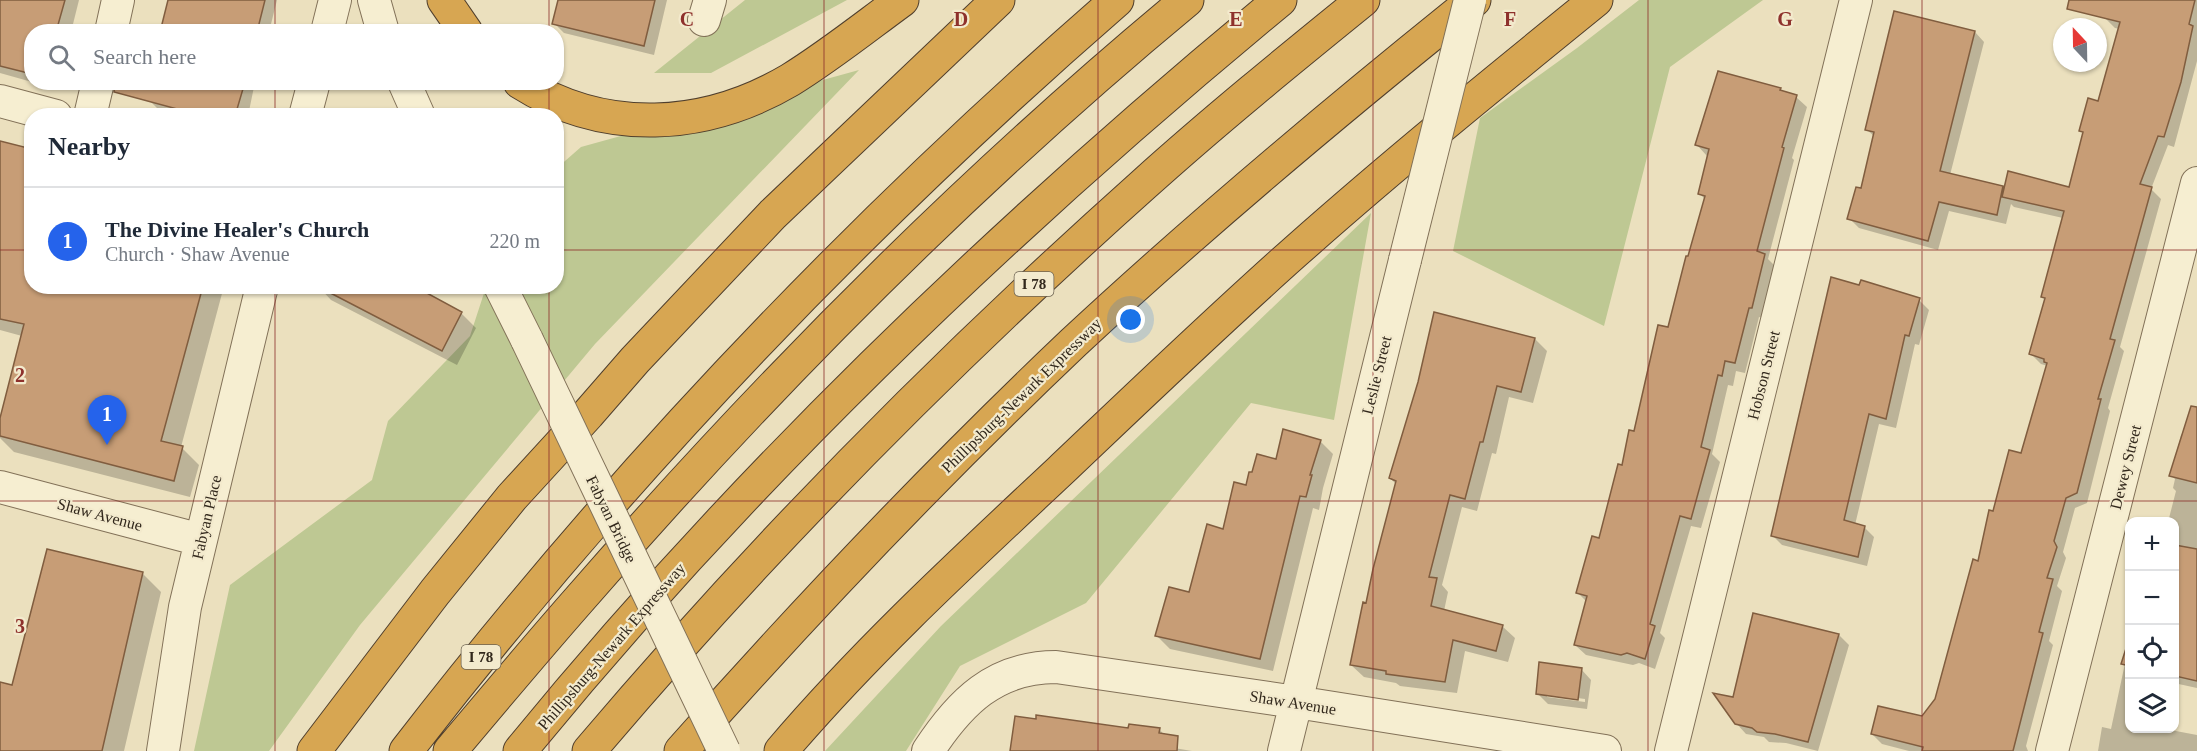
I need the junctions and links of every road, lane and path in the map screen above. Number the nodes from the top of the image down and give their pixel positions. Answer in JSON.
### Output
{"nodes":[{"id":1,"x":118,"y":0,"type":"edge"},
{"id":2,"x":335,"y":0,"type":"edge"},
{"id":3,"x":374,"y":0,"type":"edge"},
{"id":4,"x":444,"y":0,"type":"edge"},
{"id":5,"x":902,"y":0,"type":"edge"},
{"id":6,"x":998,"y":0,"type":"edge"},
{"id":7,"x":1117,"y":0,"type":"edge"},
{"id":8,"x":1186,"y":0,"type":"edge"},
{"id":9,"x":1280,"y":0,"type":"edge"},
{"id":10,"x":1363,"y":0,"type":"edge"},
{"id":11,"x":1472,"y":0,"type":"edge"},
{"id":12,"x":1596,"y":0,"type":"edge"},
{"id":13,"x":1856,"y":0,"type":"edge"},
{"id":14,"x":113,"y":24,"type":"edge"},
{"id":15,"x":329,"y":24,"type":"edge"},
{"id":16,"x":381,"y":24,"type":"edge"},
{"id":17,"x":460,"y":24,"type":"edge"},
{"id":18,"x":96,"y":90,"type":"edge"},
{"id":19,"x":312,"y":90,"type":"edge"},
{"id":20,"x":408,"y":90,"type":"edge"},
{"id":21,"x":532,"y":90,"type":"edge"},
{"id":22,"x":0,"y":101,"type":"edge"},
{"id":23,"x":26,"y":108,"type":"edge"},
{"id":24,"x":92,"y":108,"type":"edge"},
{"id":25,"x":307,"y":108,"type":"edge"},
{"id":26,"x":415,"y":108,"type":"edge"},
{"id":27,"x":2195,"y":197,"type":"edge"},
{"id":28,"x":260,"y":294,"type":"edge"},
{"id":29,"x":504,"y":294,"type":"edge"},
{"id":30,"x":0,"y":488,"type":"edge"},
{"id":31,"x":201,"y":540,"type":"junction"},
{"id":32,"x":1296,"y":702,"type":"junction"},
{"id":33,"x":163,"y":751,"type":"edge"},
{"id":34,"x":314,"y":751,"type":"edge"},
{"id":35,"x":406,"y":751,"type":"edge"},
{"id":36,"x":450,"y":751,"type":"edge"},
{"id":37,"x":520,"y":751,"type":"edge"},
{"id":38,"x":589,"y":751,"type":"edge"},
{"id":39,"x":681,"y":751,"type":"edge"},
{"id":40,"x":724,"y":751,"type":"edge"},
{"id":41,"x":781,"y":751,"type":"edge"},
{"id":42,"x":928,"y":751,"type":"edge"},
{"id":43,"x":1284,"y":751,"type":"edge"},
{"id":44,"x":1605,"y":751,"type":"edge"},
{"id":45,"x":1671,"y":751,"type":"edge"},
{"id":46,"x":2052,"y":751,"type":"edge"}],
"edges":[{"from":1,"to":14,"type":"street"},
{"from":2,"to":15,"type":"street"},
{"from":3,"to":16,"type":"street"},
{"from":4,"to":17,"type":"highway"},
{"from":5,"to":21,"type":"highway"},
{"from":6,"to":34,"type":"highway"},
{"from":7,"to":35,"type":"highway","number":"I 78"},
{"from":8,"to":36,"type":"highway"},
{"from":9,"to":37,"type":"highway","name":"Phillipsburg-Newark Expressway"},
{"from":10,"to":38,"type":"highway","number":"I 78"},
{"from":11,"to":32,"type":"street","name":"Leslie Street","bridge":true},
{"from":11,"to":39,"type":"highway","name":"Phillipsburg-Newark Expressway"},
{"from":12,"to":41,"type":"highway"},
{"from":13,"to":45,"type":"street","name":"Hobson Street"},
{"from":18,"to":24,"type":"street"},
{"from":19,"to":25,"type":"street"},
{"from":20,"to":26,"type":"street"},
{"from":22,"to":23,"type":"street"},
{"from":27,"to":46,"type":"street","name":"Dewey Street"},
{"from":28,"to":31,"type":"street","name":"Fabyan Place"},
{"from":29,"to":40,"type":"street","name":"Fabyan Bridge","bridge":true},
{"from":30,"to":31,"type":"street","name":"Shaw Avenue"},
{"from":31,"to":33,"type":"street","name":"Fabyan Place"},
{"from":32,"to":42,"type":"street","name":"Shaw Avenue"},
{"from":32,"to":43,"type":"street","name":"Leslie Street"},
{"from":32,"to":44,"type":"street","name":"Shaw Avenue"}]}
